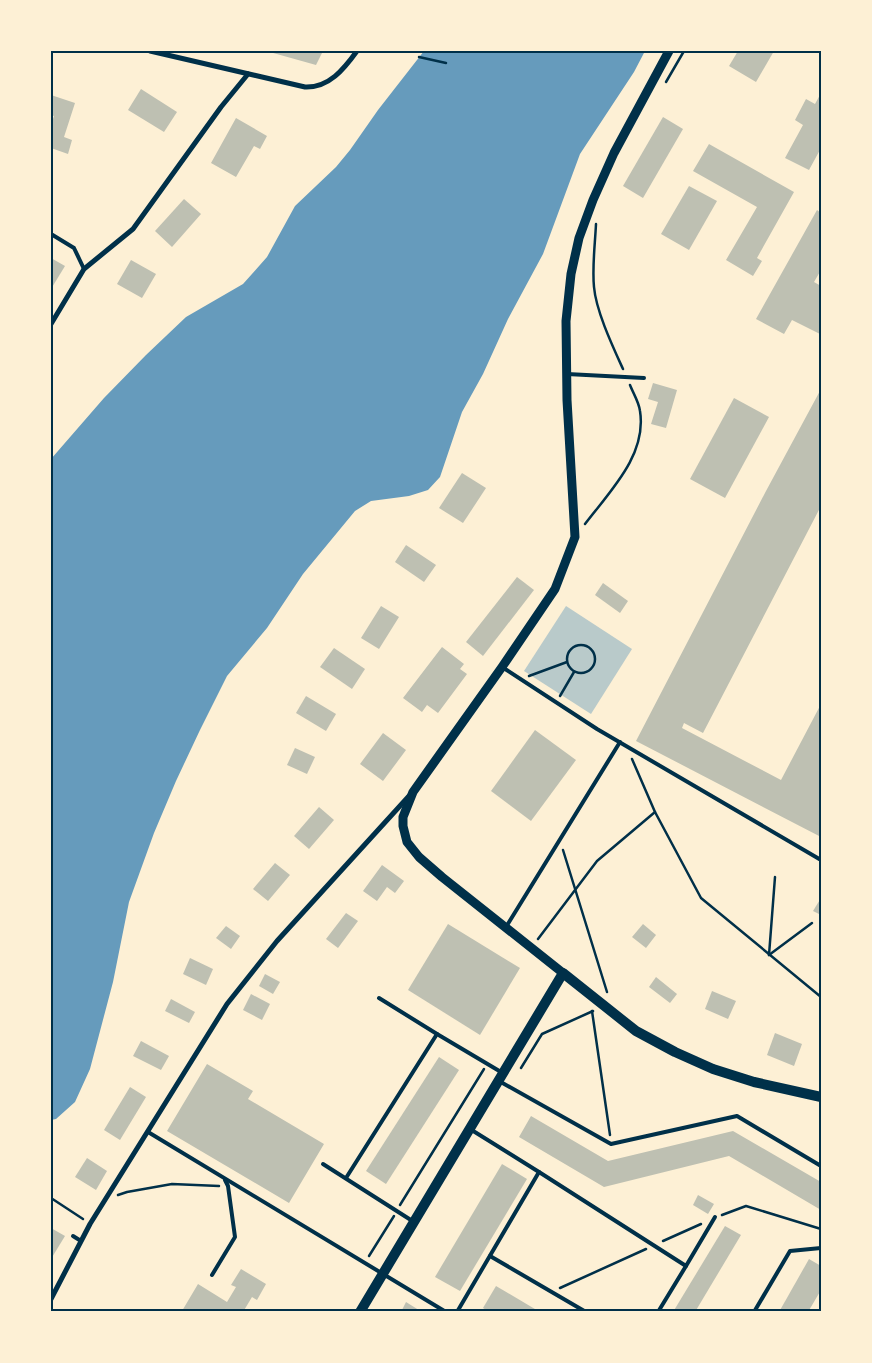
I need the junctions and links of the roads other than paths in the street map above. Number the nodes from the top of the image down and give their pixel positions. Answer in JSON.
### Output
{"nodes":[{"id":1,"x":150,"y":51,"type":"edge"},
{"id":2,"x":357,"y":51,"type":"edge"},
{"id":3,"x":669,"y":51,"type":"edge"},
{"id":4,"x":248,"y":74,"type":"junction"},
{"id":5,"x":51,"y":234,"type":"edge"},
{"id":6,"x":84,"y":269,"type":"junction"},
{"id":7,"x":51,"y":324,"type":"edge"},
{"id":8,"x":567,"y":374,"type":"junction"},
{"id":9,"x":644,"y":378,"type":"dead end"},
{"id":10,"x":502,"y":667,"type":"junction"},
{"id":11,"x":620,"y":742,"type":"junction"},
{"id":12,"x":413,"y":792,"type":"junction"},
{"id":13,"x":821,"y":860,"type":"edge"},
{"id":14,"x":506,"y":927,"type":"junction"},
{"id":15,"x":563,"y":973,"type":"junction"},
{"id":16,"x":379,"y":998,"type":"dead end"},
{"id":17,"x":437,"y":1034,"type":"junction"},
{"id":18,"x":501,"y":1077,"type":"junction"},
{"id":19,"x":821,"y":1097,"type":"edge"},
{"id":20,"x":470,"y":1129,"type":"junction"},
{"id":21,"x":148,"y":1132,"type":"junction"},
{"id":22,"x":322,"y":1164,"type":"dead end"},
{"id":23,"x":821,"y":1166,"type":"edge"},
{"id":24,"x":539,"y":1172,"type":"junction"},
{"id":25,"x":346,"y":1178,"type":"junction"},
{"id":26,"x":225,"y":1179,"type":"junction"},
{"id":27,"x":715,"y":1217,"type":"road end"},
{"id":28,"x":414,"y":1222,"type":"junction"},
{"id":29,"x":73,"y":1236,"type":"dead end"},
{"id":30,"x":81,"y":1241,"type":"junction"},
{"id":31,"x":821,"y":1248,"type":"edge"},
{"id":32,"x":490,"y":1256,"type":"junction"},
{"id":33,"x":686,"y":1266,"type":"junction"},
{"id":34,"x":383,"y":1274,"type":"junction"},
{"id":35,"x":212,"y":1275,"type":"dead end"},
{"id":36,"x":51,"y":1298,"type":"edge"},
{"id":37,"x":439,"y":1310,"type":"edge"},
{"id":38,"x":360,"y":1312,"type":"edge"},
{"id":39,"x":446,"y":1312,"type":"edge"},
{"id":40,"x":457,"y":1312,"type":"edge"},
{"id":41,"x":586,"y":1312,"type":"edge"},
{"id":42,"x":658,"y":1312,"type":"edge"},
{"id":43,"x":754,"y":1312,"type":"edge"}],
"edges":[{"from":1,"to":4,"type":"street"},
{"from":2,"to":4,"type":"street"},
{"from":3,"to":8,"type":"street"},
{"from":4,"to":6,"type":"street"},
{"from":5,"to":6,"type":"lane"},
{"from":6,"to":7,"type":"street"},
{"from":8,"to":9,"type":"lane"},
{"from":8,"to":10,"type":"street"},
{"from":10,"to":11,"type":"lane"},
{"from":10,"to":12,"type":"street"},
{"from":11,"to":13,"type":"lane"},
{"from":11,"to":14,"type":"lane"},
{"from":12,"to":14,"type":"street"},
{"from":12,"to":21,"type":"street"},
{"from":14,"to":15,"type":"street"},
{"from":15,"to":18,"type":"main road"},
{"from":15,"to":19,"type":"main road"},
{"from":16,"to":17,"type":"lane"},
{"from":17,"to":18,"type":"lane"},
{"from":17,"to":25,"type":"lane"},
{"from":18,"to":20,"type":"main road"},
{"from":18,"to":23,"type":"lane"},
{"from":20,"to":24,"type":"lane"},
{"from":20,"to":28,"type":"main road"},
{"from":21,"to":26,"type":"lane"},
{"from":21,"to":30,"type":"street"},
{"from":22,"to":25,"type":"lane"},
{"from":24,"to":32,"type":"lane"},
{"from":24,"to":33,"type":"lane"},
{"from":25,"to":28,"type":"lane"},
{"from":26,"to":34,"type":"lane"},
{"from":26,"to":35,"type":"lane"},
{"from":27,"to":33,"type":"lane"},
{"from":28,"to":34,"type":"main road"},
{"from":29,"to":30,"type":"lane"},
{"from":30,"to":36,"type":"street"},
{"from":31,"to":43,"type":"lane"},
{"from":32,"to":40,"type":"lane"},
{"from":32,"to":41,"type":"lane"},
{"from":33,"to":42,"type":"lane"},
{"from":34,"to":37,"type":"lane"},
{"from":34,"to":38,"type":"main road"},
{"from":37,"to":39,"type":"lane"}]}
